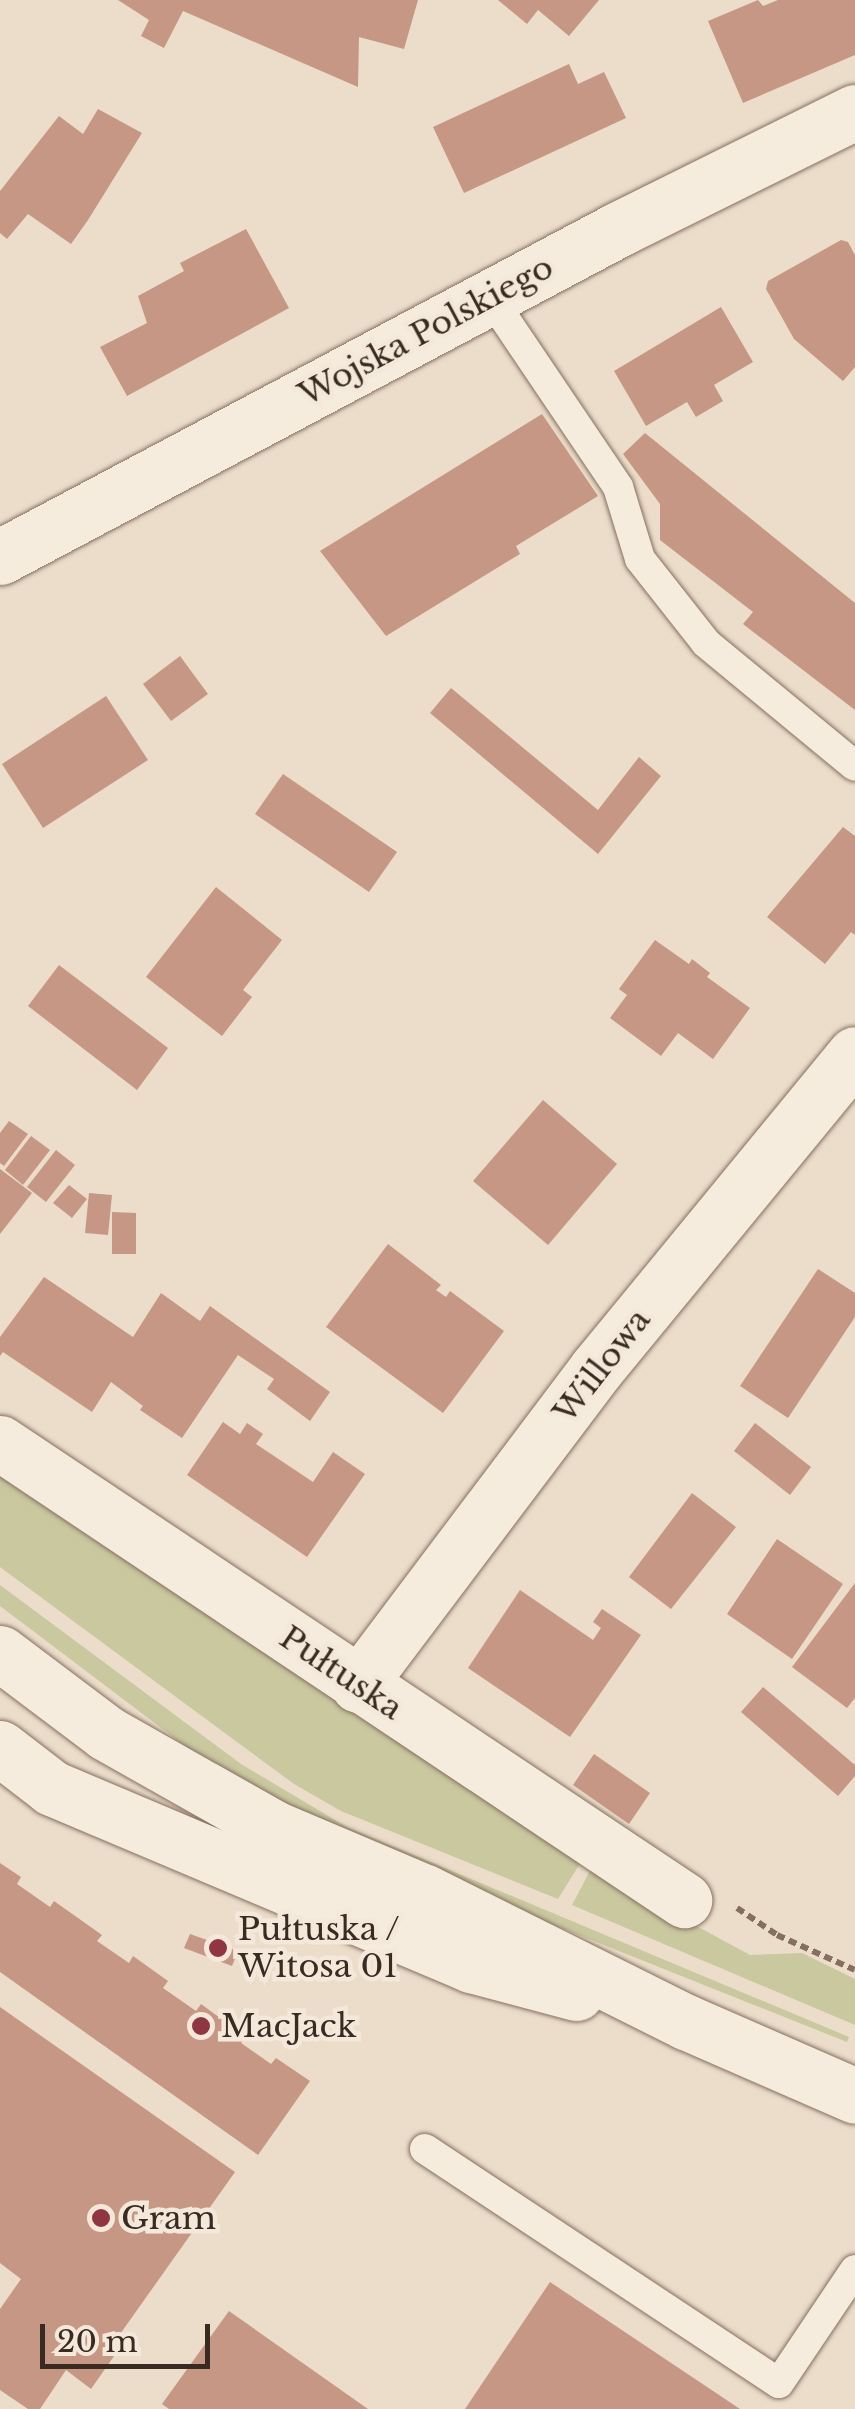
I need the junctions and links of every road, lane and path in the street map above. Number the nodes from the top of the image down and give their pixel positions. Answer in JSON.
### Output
{"nodes":[{"id":1,"x":855,"y":112,"type":"edge"},
{"id":2,"x":490,"y":298,"type":"junction"},
{"id":3,"x":0,"y":557,"type":"edge"},
{"id":4,"x":855,"y":766,"type":"edge"},
{"id":5,"x":855,"y":1054,"type":"edge"},
{"id":6,"x":0,"y":1442,"type":"edge"},
{"id":7,"x":0,"y":1653,"type":"edge"},
{"id":8,"x":358,"y":1685,"type":"junction"},
{"id":9,"x":0,"y":1748,"type":"edge"},
{"id":10,"x":684,"y":1900,"type":"joint"},
{"id":11,"x":855,"y":1970,"type":"edge"},
{"id":12,"x":686,"y":2022,"type":"junction"},
{"id":13,"x":855,"y":2096,"type":"edge"},
{"id":14,"x":425,"y":2149,"type":"dead end"},
{"id":15,"x":855,"y":2270,"type":"edge"}],
"edges":[{"from":1,"to":2,"type":"street","name":"Wojska Polskiego"},
{"from":2,"to":3,"type":"street","name":"Wojska Polskiego"},
{"from":2,"to":4,"type":"lane"},
{"from":5,"to":8,"type":"street","name":"Willowa"},
{"from":6,"to":8,"type":"street","name":"Pułtuska"},
{"from":7,"to":12,"type":"street"},
{"from":8,"to":10,"type":"street","name":"Pułtuska"},
{"from":9,"to":12,"type":"street"},
{"from":10,"to":11,"type":"path"},
{"from":12,"to":13,"type":"street"},
{"from":14,"to":15,"type":"lane"}]}
